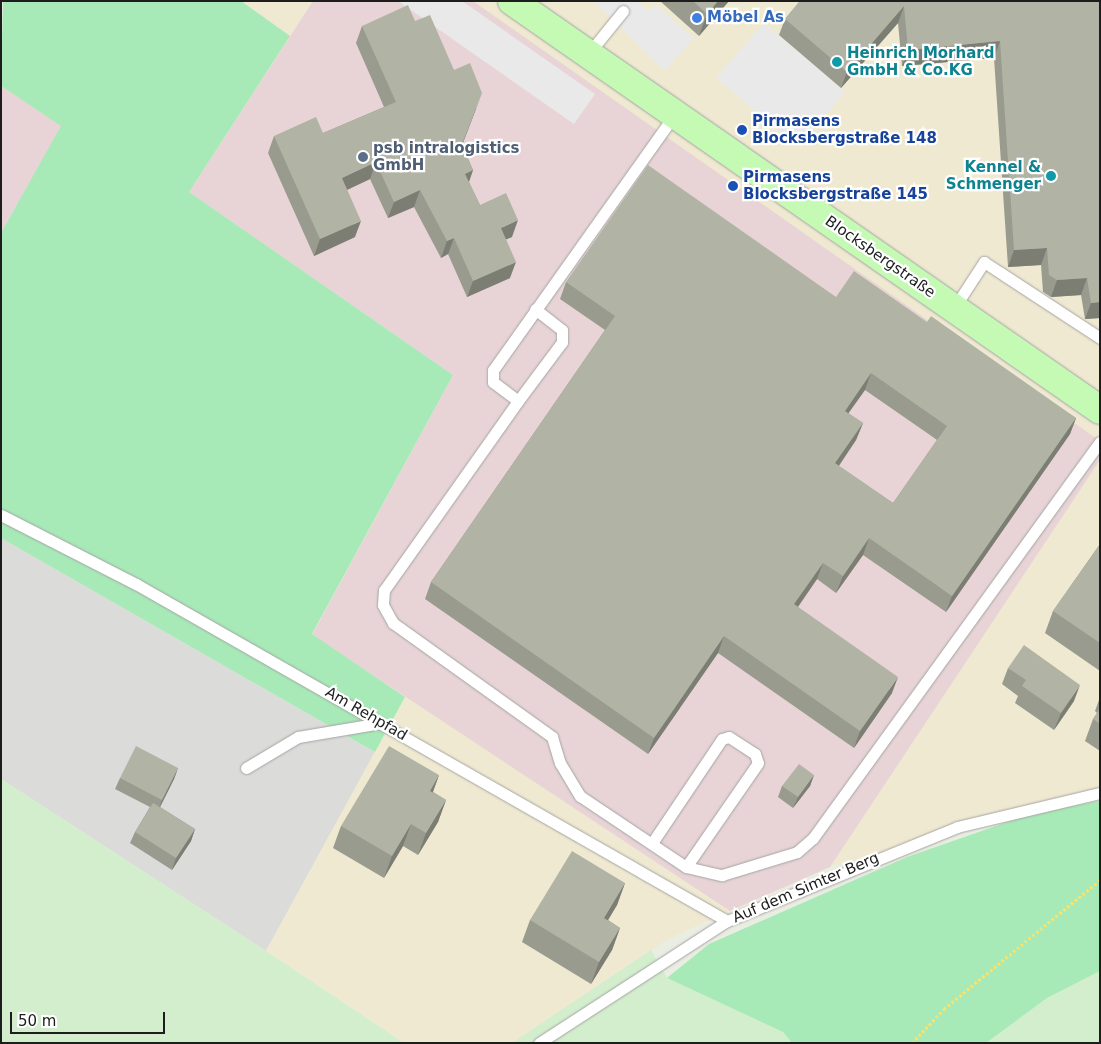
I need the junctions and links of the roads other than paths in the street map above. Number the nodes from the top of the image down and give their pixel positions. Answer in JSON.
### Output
{"nodes":[{"id":1,"x":512,"y":1,"type":"edge"},
{"id":2,"x":623,"y":11,"type":"dead end"},
{"id":3,"x":589,"y":53,"type":"junction"},
{"id":4,"x":675,"y":114,"type":"junction"},
{"id":5,"x":954,"y":308,"type":"junction"},
{"id":6,"x":535,"y":309,"type":"junction"},
{"id":7,"x":1100,"y":338,"type":"edge"},
{"id":8,"x":518,"y":402,"type":"junction"},
{"id":9,"x":1100,"y":410,"type":"edge"},
{"id":10,"x":1100,"y":442,"type":"edge"},
{"id":11,"x":1,"y":515,"type":"edge"},
{"id":12,"x":381,"y":723,"type":"junction"},
{"id":13,"x":246,"y":768,"type":"dead end"},
{"id":14,"x":1100,"y":793,"type":"edge"},
{"id":15,"x":652,"y":843,"type":"junction"},
{"id":16,"x":686,"y":867,"type":"junction"},
{"id":17,"x":727,"y":921,"type":"junction"},
{"id":18,"x":539,"y":1043,"type":"edge"}],
"edges":[{"from":1,"to":3,"type":"main road","name":"Blocksbergstraße"},
{"from":2,"to":3,"type":"lane"},
{"from":3,"to":4,"type":"main road","name":"Blocksbergstraße"},
{"from":4,"to":5,"type":"main road","name":"Blocksbergstraße"},
{"from":4,"to":6,"type":"lane"},
{"from":5,"to":7,"type":"lane"},
{"from":5,"to":9,"type":"main road","name":"Blocksbergstraße"},
{"from":6,"to":8,"type":"lane"},
{"from":6,"to":8,"type":"lane"},
{"from":8,"to":15,"type":"lane"},
{"from":10,"to":16,"type":"lane"},
{"from":11,"to":12,"type":"lane","name":"Am Rehpfad"},
{"from":12,"to":13,"type":"lane"},
{"from":12,"to":17,"type":"lane","name":"Am Rehpfad"},
{"from":14,"to":17,"type":"lane","name":"Auf dem Simter Berg"},
{"from":15,"to":16,"type":"lane"},
{"from":15,"to":16,"type":"lane"},
{"from":17,"to":18,"type":"lane","name":"Auf dem Simter Berg"}]}
